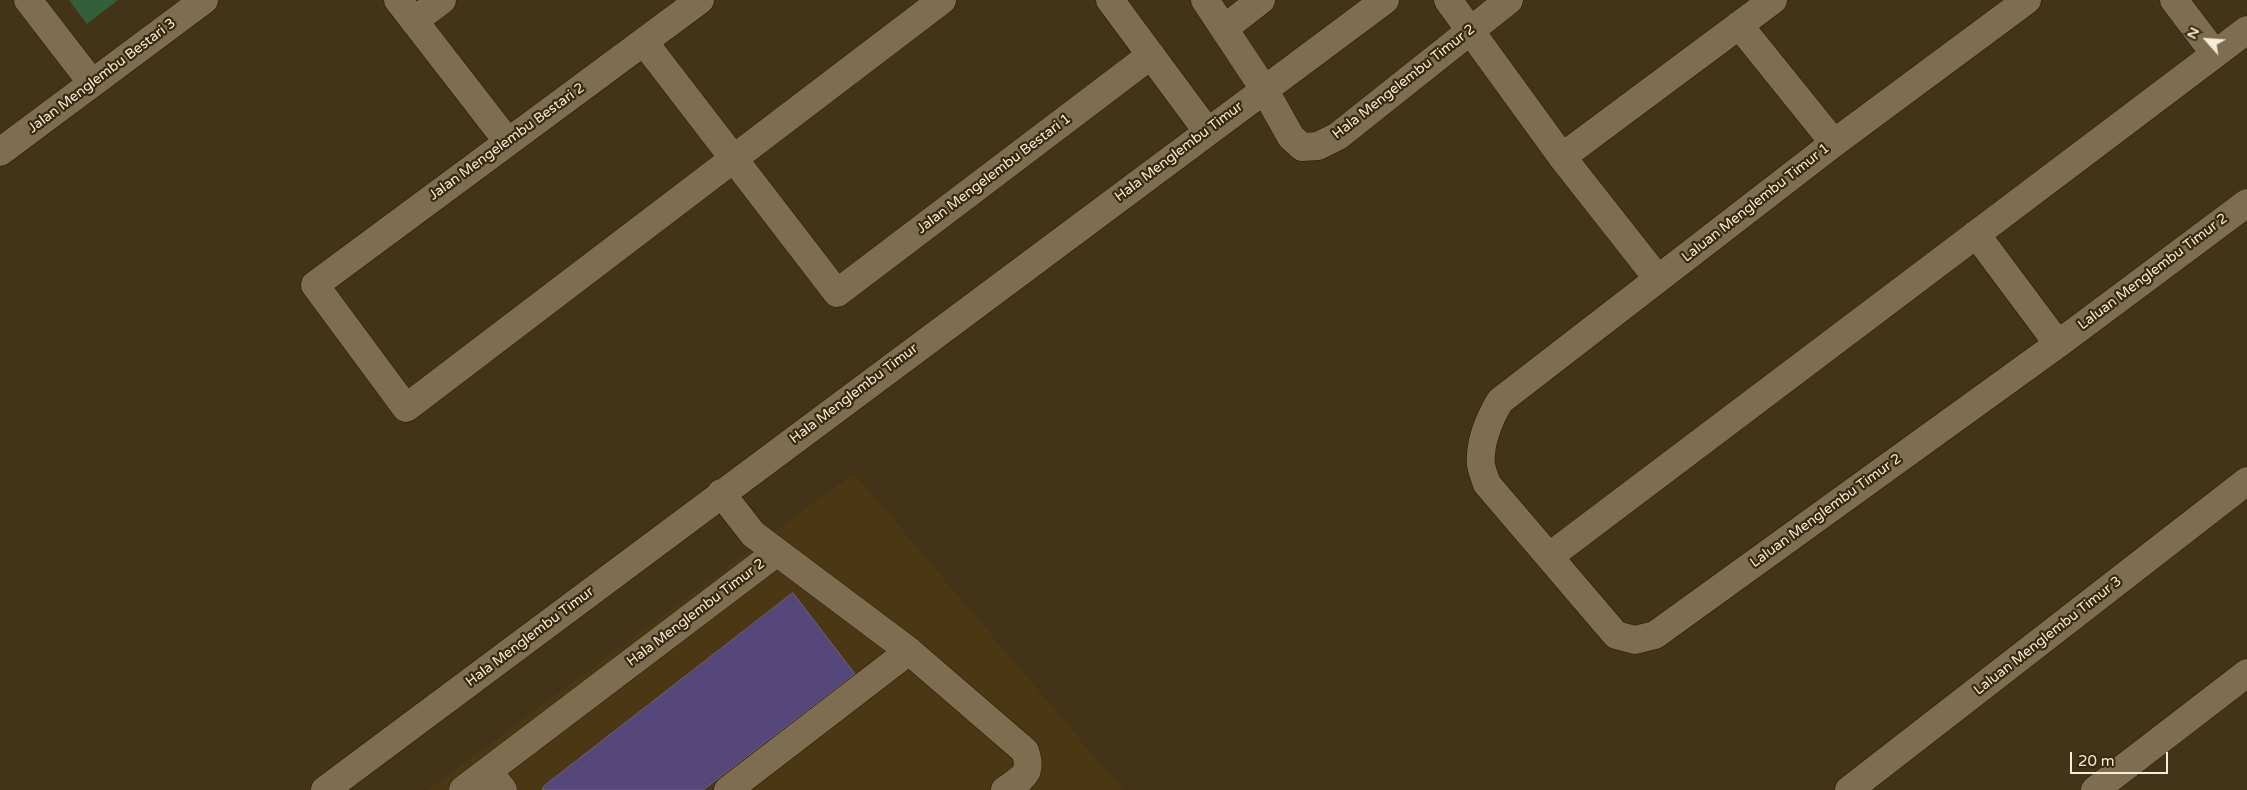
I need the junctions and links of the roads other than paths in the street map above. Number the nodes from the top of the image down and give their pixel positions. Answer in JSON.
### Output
{"nodes":[{"id":1,"x":28,"y":0,"type":"edge"},
{"id":2,"x":204,"y":0,"type":"edge"},
{"id":3,"x":442,"y":0,"type":"edge"},
{"id":4,"x":700,"y":0,"type":"edge"},
{"id":5,"x":942,"y":0,"type":"edge"},
{"id":6,"x":1110,"y":0,"type":"edge"},
{"id":7,"x":1205,"y":0,"type":"edge"},
{"id":8,"x":1261,"y":0,"type":"edge"},
{"id":9,"x":1385,"y":0,"type":"edge"},
{"id":10,"x":1448,"y":0,"type":"edge"},
{"id":11,"x":1510,"y":0,"type":"edge"},
{"id":12,"x":1773,"y":0,"type":"edge"},
{"id":13,"x":2027,"y":0,"type":"edge"},
{"id":14,"x":2174,"y":0,"type":"edge"},
{"id":15,"x":406,"y":10,"type":"edge"},
{"id":16,"x":1739,"y":25,"type":"junction"},
{"id":17,"x":1225,"y":28,"type":"junction"},
{"id":18,"x":1470,"y":29,"type":"junction"},
{"id":19,"x":2247,"y":30,"type":"edge"},
{"id":20,"x":644,"y":42,"type":"junction"},
{"id":21,"x":2215,"y":54,"type":"junction"},
{"id":22,"x":1151,"y":55,"type":"junction"},
{"id":23,"x":92,"y":83,"type":"junction"},
{"id":24,"x":1264,"y":89,"type":"junction"},
{"id":25,"x":1207,"y":131,"type":"junction"},
{"id":26,"x":508,"y":142,"type":"junction"},
{"id":27,"x":1834,"y":143,"type":"junction"},
{"id":28,"x":0,"y":152,"type":"edge"},
{"id":29,"x":1562,"y":157,"type":"junction"},
{"id":30,"x":733,"y":159,"type":"junction"},
{"id":31,"x":2247,"y":202,"type":"edge"},
{"id":32,"x":1976,"y":234,"type":"junction"},
{"id":33,"x":1658,"y":279,"type":"junction"},
{"id":34,"x":2058,"y":344,"type":"junction"},
{"id":35,"x":1492,"y":414,"type":"joint"},
{"id":36,"x":2247,"y":482,"type":"edge"},
{"id":37,"x":721,"y":493,"type":"junction"},
{"id":38,"x":777,"y":552,"type":"junction"},
{"id":39,"x":1550,"y":556,"type":"junction"},
{"id":40,"x":909,"y":651,"type":"junction"},
{"id":41,"x":2247,"y":673,"type":"edge"},
{"id":42,"x":496,"y":780,"type":"edge"},
{"id":43,"x":1016,"y":782,"type":"edge"},
{"id":44,"x":324,"y":790,"type":"edge"},
{"id":45,"x":462,"y":790,"type":"edge"},
{"id":46,"x":728,"y":790,"type":"edge"},
{"id":47,"x":1850,"y":790,"type":"edge"},
{"id":48,"x":2095,"y":790,"type":"edge"}],
"edges":[{"from":1,"to":23,"type":"street"},
{"from":2,"to":23,"type":"street","name":"Jalan Menglembu Bestari 3"},
{"from":3,"to":15,"type":"street"},
{"from":4,"to":20,"type":"street","name":"Jalan Mengelembu Bestari 2"},
{"from":5,"to":30,"type":"street"},
{"from":6,"to":22,"type":"street"},
{"from":7,"to":17,"type":"street","name":"Hala Mengelembu Timur 2"},
{"from":8,"to":17,"type":"street"},
{"from":9,"to":24,"type":"street","name":"Hala Menglembu Timur"},
{"from":10,"to":18,"type":"street"},
{"from":11,"to":18,"type":"street","name":"Hala Mengelembu Timur 2"},
{"from":12,"to":16,"type":"street"},
{"from":13,"to":27,"type":"street","name":"Laluan Menglembu Timur 1"},
{"from":14,"to":21,"type":"street"},
{"from":15,"to":26,"type":"street"},
{"from":16,"to":27,"type":"street"},
{"from":16,"to":29,"type":"street"},
{"from":17,"to":24,"type":"street","name":"Hala Mengelembu Timur 2"},
{"from":18,"to":24,"type":"street","name":"Hala Mengelembu Timur 2"},
{"from":18,"to":29,"type":"street"},
{"from":19,"to":21,"type":"street"},
{"from":20,"to":26,"type":"street","name":"Jalan Mengelembu Bestari 2"},
{"from":20,"to":30,"type":"street"},
{"from":21,"to":32,"type":"street"},
{"from":22,"to":25,"type":"street"},
{"from":22,"to":30,"type":"street","name":"Jalan Mengelembu Bestari 1"},
{"from":23,"to":28,"type":"street","name":"Jalan Menglembu Bestari 3"},
{"from":24,"to":25,"type":"street","name":"Hala Menglembu Timur"},
{"from":25,"to":37,"type":"street","name":"Hala Menglembu Timur"},
{"from":26,"to":30,"type":"street","name":"Jalan Mengelembu Bestari 2"},
{"from":27,"to":33,"type":"street","name":"Laluan Menglembu Timur 1"},
{"from":29,"to":33,"type":"street"},
{"from":31,"to":34,"type":"street","name":"Laluan Menglembu Timur 2"},
{"from":32,"to":34,"type":"street"},
{"from":32,"to":39,"type":"street"},
{"from":33,"to":35,"type":"street","name":"Laluan Menglembu Timur 1"},
{"from":34,"to":39,"type":"street","name":"Laluan Menglembu Timur 2"},
{"from":35,"to":39,"type":"street","name":"Laluan Menglembu Timur 2"},
{"from":36,"to":47,"type":"street","name":"Laluan Menglembu Timur 3"},
{"from":37,"to":38,"type":"street"},
{"from":37,"to":44,"type":"street","name":"Hala Menglembu Timur"},
{"from":38,"to":40,"type":"street","name":"Hala Menglembu Timur 2"},
{"from":38,"to":42,"type":"street","name":"Hala Menglembu Timur 2"},
{"from":40,"to":43,"type":"street","name":"Hala Menglembu Timur 2"},
{"from":40,"to":46,"type":"street"},
{"from":41,"to":48,"type":"street"},
{"from":42,"to":45,"type":"street","name":"Hala Menglembu Timur 2"}]}
